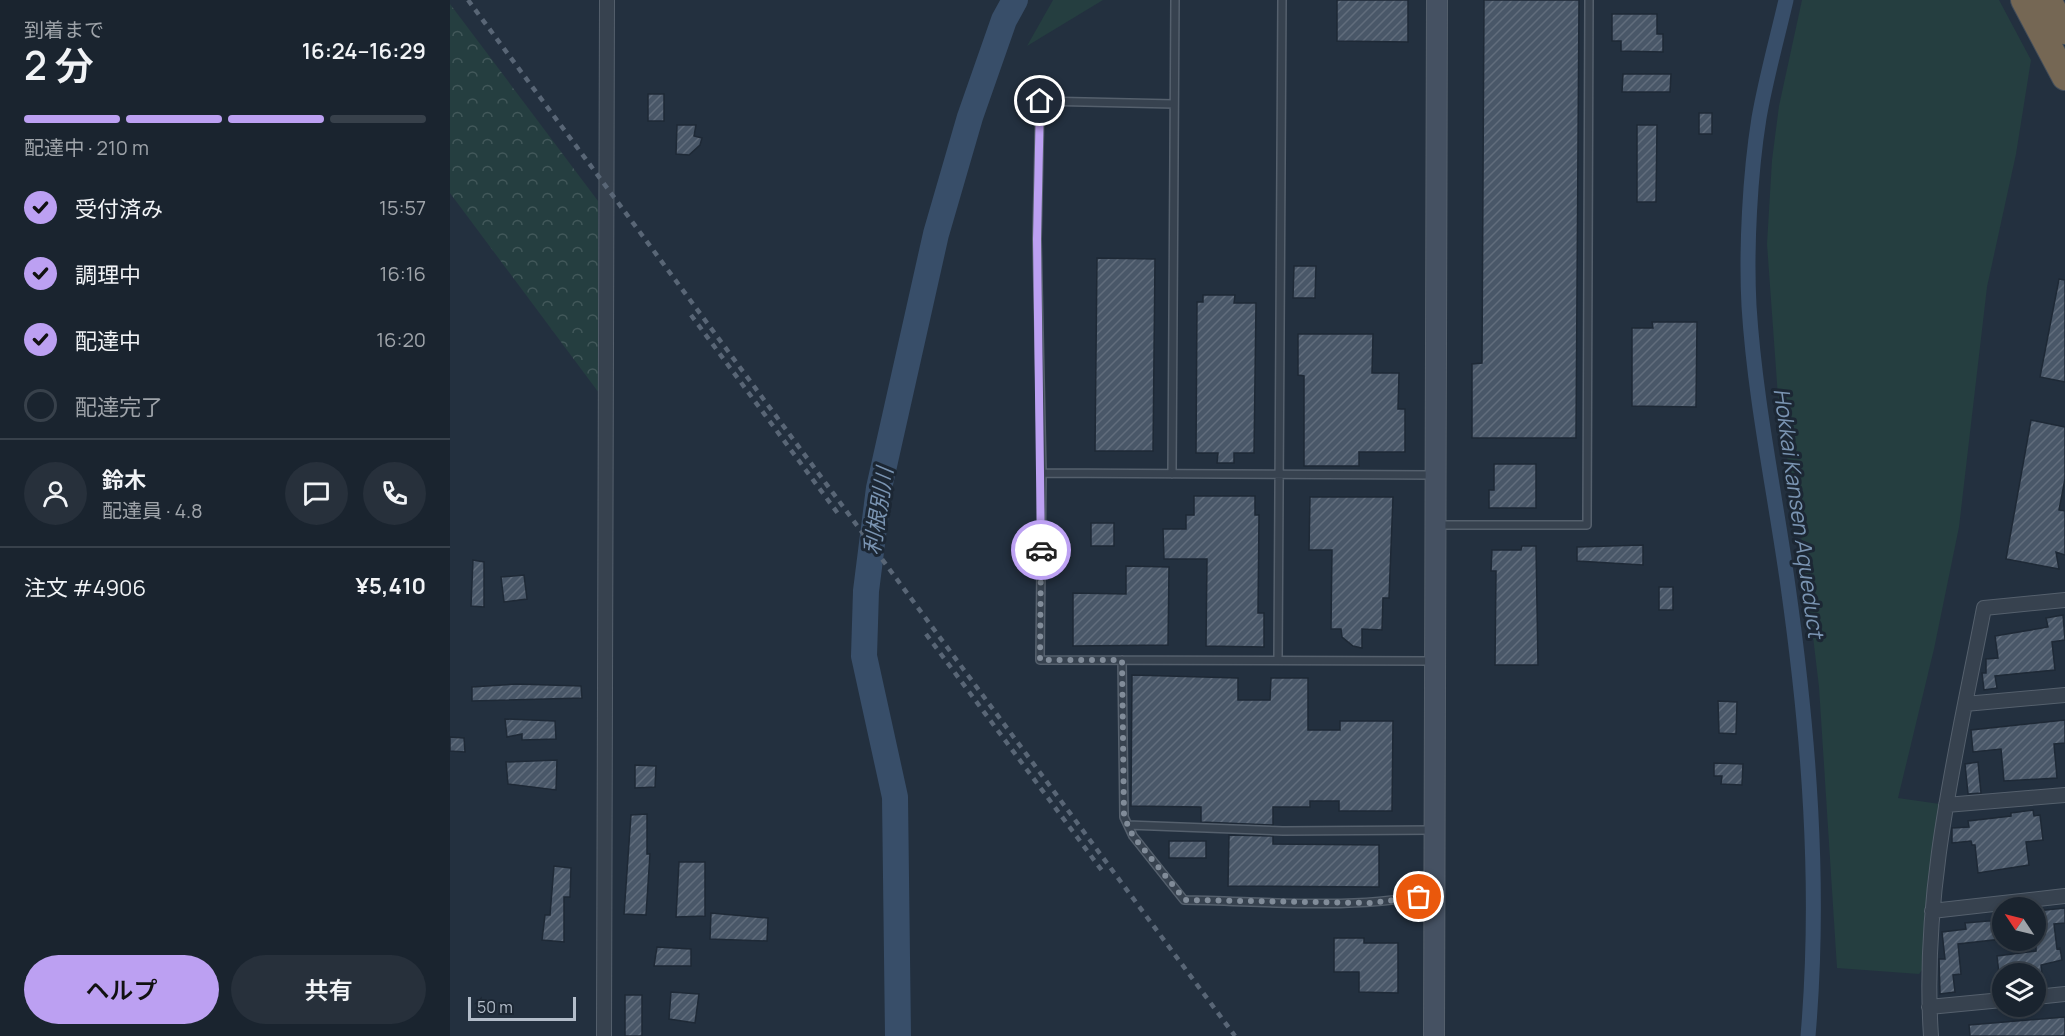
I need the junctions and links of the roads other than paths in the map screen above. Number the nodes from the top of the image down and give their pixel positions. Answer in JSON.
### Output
{"nodes":[{"id":1,"x":607,"y":0,"type":"edge"},
{"id":2,"x":1175,"y":0,"type":"edge"},
{"id":3,"x":1282,"y":0,"type":"edge"},
{"id":4,"x":1437,"y":0,"type":"edge"},
{"id":5,"x":1589,"y":0,"type":"edge"},
{"id":6,"x":2046,"y":19,"type":"edge"},
{"id":7,"x":2065,"y":77,"type":"edge"},
{"id":8,"x":1174,"y":104,"type":"junction"},
{"id":9,"x":1042,"y":473,"type":"junction"},
{"id":10,"x":1172,"y":474,"type":"junction"},
{"id":11,"x":1280,"y":475,"type":"junction"},
{"id":12,"x":1437,"y":476,"type":"junction"},
{"id":13,"x":1437,"y":525,"type":"junction"},
{"id":14,"x":2065,"y":600,"type":"edge"},
{"id":15,"x":1122,"y":660,"type":"junction"},
{"id":16,"x":1278,"y":660,"type":"junction"},
{"id":17,"x":1436,"y":661,"type":"junction"},
{"id":18,"x":2065,"y":695,"type":"edge"},
{"id":19,"x":1965,"y":704,"type":"junction"},
{"id":20,"x":2065,"y":795,"type":"edge"},
{"id":21,"x":1946,"y":805,"type":"junction"},
{"id":22,"x":1128,"y":825,"type":"junction"},
{"id":23,"x":1435,"y":830,"type":"junction"},
{"id":24,"x":1435,"y":893,"type":"junction"},
{"id":25,"x":2065,"y":896,"type":"edge"},
{"id":26,"x":1932,"y":911,"type":"junction"},
{"id":27,"x":2065,"y":994,"type":"edge"},
{"id":28,"x":2046,"y":996,"type":"edge"},
{"id":29,"x":1992,"y":1001,"type":"edge"},
{"id":30,"x":1929,"y":1007,"type":"junction"},
{"id":31,"x":604,"y":1036,"type":"edge"},
{"id":32,"x":1434,"y":1036,"type":"edge"},
{"id":33,"x":1931,"y":1036,"type":"edge"}],
"edges":[{"from":1,"to":31,"type":"street"},
{"from":2,"to":8,"type":"lane"},
{"from":3,"to":11,"type":"lane"},
{"from":4,"to":12,"type":"street"},
{"from":5,"to":13,"type":"lane"},
{"from":6,"to":7,"type":"highway"},
{"from":8,"to":9,"type":"lane"},
{"from":8,"to":10,"type":"lane"},
{"from":9,"to":10,"type":"lane"},
{"from":9,"to":15,"type":"lane"},
{"from":10,"to":11,"type":"lane"},
{"from":11,"to":12,"type":"lane"},
{"from":11,"to":16,"type":"lane"},
{"from":12,"to":13,"type":"street"},
{"from":13,"to":17,"type":"street"},
{"from":14,"to":19,"type":"street"},
{"from":15,"to":16,"type":"lane"},
{"from":15,"to":22,"type":"lane"},
{"from":16,"to":17,"type":"lane"},
{"from":17,"to":23,"type":"street"},
{"from":18,"to":19,"type":"street"},
{"from":19,"to":21,"type":"street"},
{"from":20,"to":21,"type":"street"},
{"from":21,"to":26,"type":"street"},
{"from":22,"to":23,"type":"lane"},
{"from":22,"to":24,"type":"lane"},
{"from":23,"to":24,"type":"street"},
{"from":24,"to":32,"type":"street"},
{"from":25,"to":26,"type":"street"},
{"from":26,"to":30,"type":"street"},
{"from":27,"to":28,"type":"street"},
{"from":29,"to":30,"type":"street"},
{"from":30,"to":33,"type":"street"}]}
